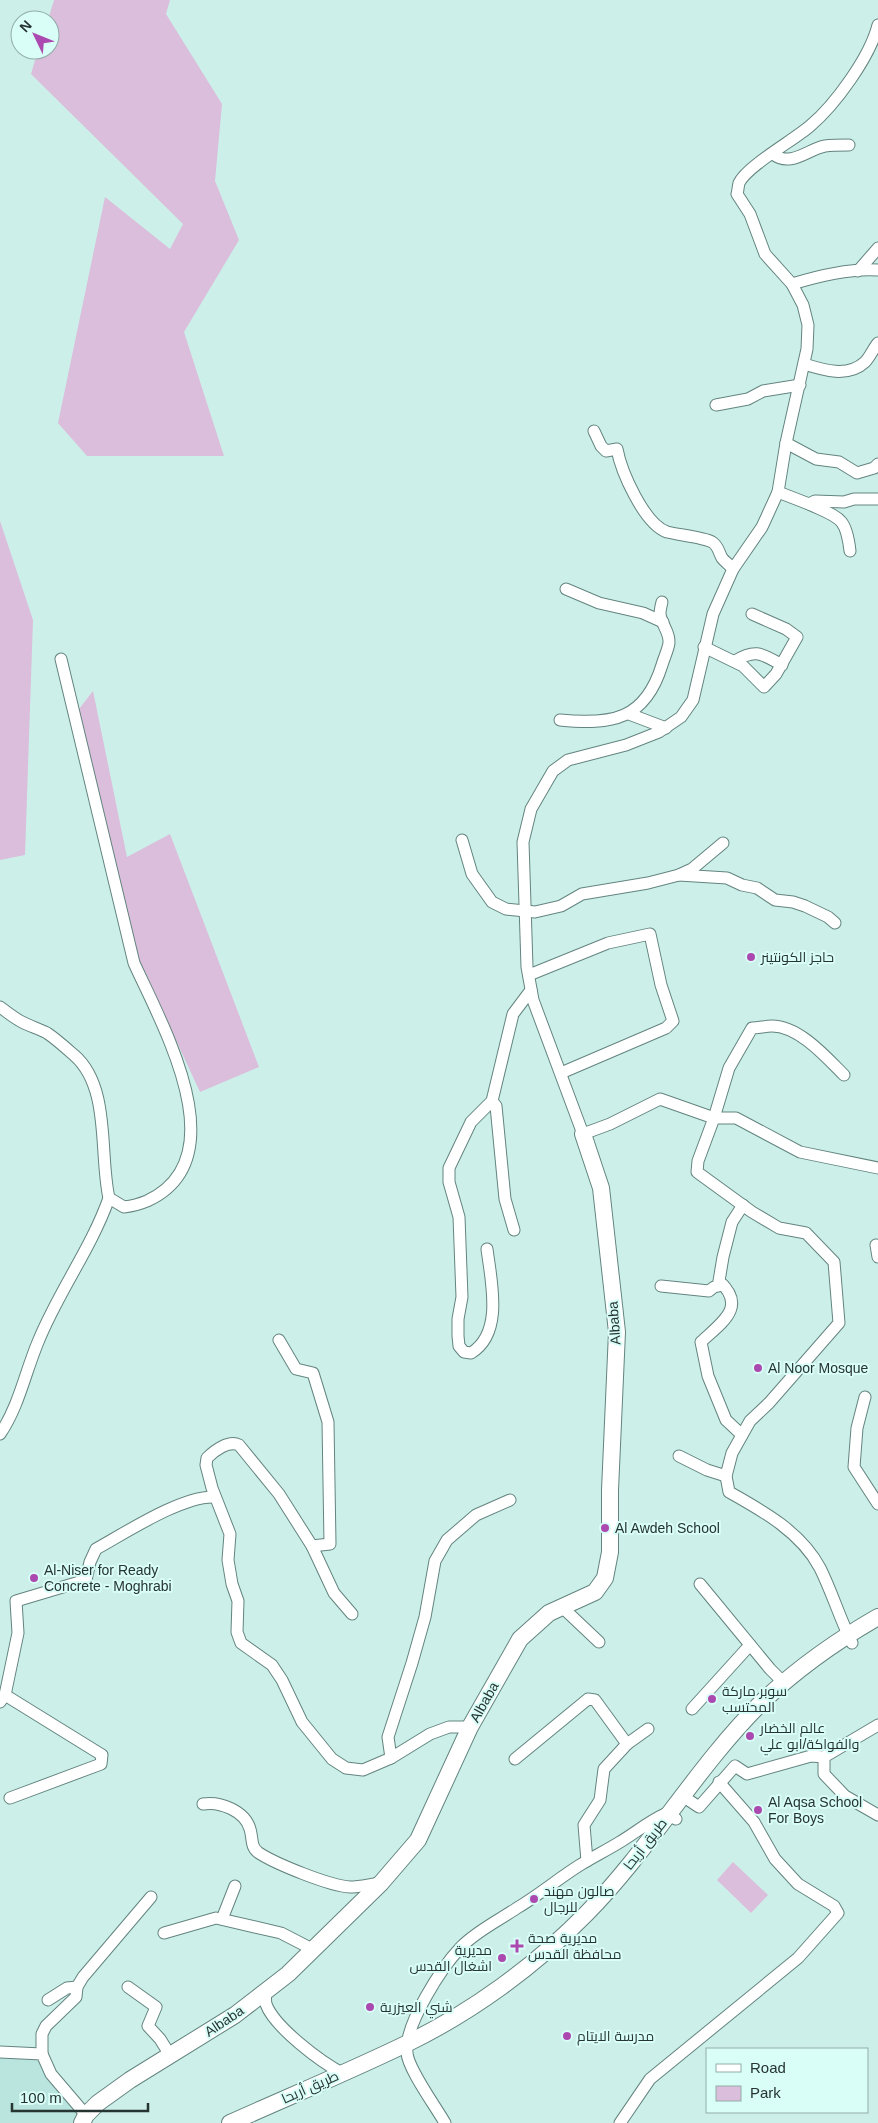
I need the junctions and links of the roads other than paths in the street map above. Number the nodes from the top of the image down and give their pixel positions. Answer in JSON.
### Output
{"nodes":[{"id":1,"x":878,"y":25,"type":"edge"},
{"id":2,"x":849,"y":145,"type":"dead end"},
{"id":3,"x":772,"y":154,"type":"junction"},
{"id":4,"x":878,"y":248,"type":"edge"},
{"id":5,"x":858,"y":270,"type":"junction"},
{"id":6,"x":878,"y":270,"type":"edge"},
{"id":7,"x":792,"y":284,"type":"junction"},
{"id":8,"x":878,"y":343,"type":"edge"},
{"id":9,"x":804,"y":364,"type":"junction"},
{"id":10,"x":800,"y":385,"type":"junction"},
{"id":11,"x":716,"y":405,"type":"dead end"},
{"id":12,"x":594,"y":431,"type":"dead end"},
{"id":13,"x":786,"y":443,"type":"junction"},
{"id":14,"x":878,"y":464,"type":"edge"},
{"id":15,"x":778,"y":492,"type":"junction"},
{"id":16,"x":878,"y":500,"type":"edge"},
{"id":17,"x":809,"y":504,"type":"junction"},
{"id":18,"x":850,"y":552,"type":"dead end"},
{"id":19,"x":733,"y":569,"type":"junction"},
{"id":20,"x":566,"y":589,"type":"dead end"},
{"id":21,"x":662,"y":602,"type":"dead end"},
{"id":22,"x":752,"y":614,"type":"dead end"},
{"id":23,"x":664,"y":622,"type":"junction"},
{"id":24,"x":704,"y":647,"type":"junction"},
{"id":25,"x":61,"y":659,"type":"dead end"},
{"id":26,"x":735,"y":661,"type":"junction"},
{"id":27,"x":782,"y":666,"type":"junction"},
{"id":28,"x":629,"y":714,"type":"junction"},
{"id":29,"x":560,"y":720,"type":"dead end"},
{"id":30,"x":666,"y":728,"type":"junction"},
{"id":31,"x":462,"y":840,"type":"dead end"},
{"id":32,"x":724,"y":843,"type":"dead end"},
{"id":33,"x":679,"y":875,"type":"junction"},
{"id":34,"x":524,"y":911,"type":"junction"},
{"id":35,"x":835,"y":923,"type":"dead end"},
{"id":36,"x":529,"y":975,"type":"junction"},
{"id":37,"x":531,"y":990,"type":"junction"},
{"id":38,"x":0,"y":1007,"type":"edge"},
{"id":39,"x":562,"y":1073,"type":"junction"},
{"id":40,"x":844,"y":1075,"type":"dead end"},
{"id":41,"x":492,"y":1102,"type":"junction"},
{"id":42,"x":714,"y":1118,"type":"junction"},
{"id":43,"x":583,"y":1134,"type":"junction"},
{"id":44,"x":878,"y":1168,"type":"edge"},
{"id":45,"x":109,"y":1198,"type":"junction"},
{"id":46,"x":743,"y":1206,"type":"junction"},
{"id":47,"x":514,"y":1230,"type":"dead end"},
{"id":48,"x":487,"y":1249,"type":"dead end"},
{"id":49,"x":723,"y":1285,"type":"junction"},
{"id":50,"x":661,"y":1286,"type":"dead end"},
{"id":51,"x":279,"y":1340,"type":"dead end"},
{"id":52,"x":864,"y":1397,"type":"dead end"},
{"id":53,"x":0,"y":1434,"type":"edge"},
{"id":54,"x":742,"y":1435,"type":"junction"},
{"id":55,"x":679,"y":1456,"type":"dead end"},
{"id":56,"x":726,"y":1476,"type":"junction"},
{"id":57,"x":215,"y":1497,"type":"junction"},
{"id":58,"x":510,"y":1500,"type":"dead end"},
{"id":59,"x":878,"y":1504,"type":"edge"},
{"id":60,"x":312,"y":1546,"type":"junction"},
{"id":61,"x":700,"y":1584,"type":"dead end"},
{"id":62,"x":562,"y":1607,"type":"junction"},
{"id":63,"x":352,"y":1614,"type":"dead end"},
{"id":64,"x":878,"y":1617,"type":"edge"},
{"id":65,"x":878,"y":1628,"type":"edge"},
{"id":66,"x":850,"y":1639,"type":"junction"},
{"id":67,"x":600,"y":1642,"type":"dead end"},
{"id":68,"x":750,"y":1645,"type":"junction"},
{"id":69,"x":784,"y":1683,"type":"junction"},
{"id":70,"x":2,"y":1698,"type":"edge"},
{"id":71,"x":692,"y":1709,"type":"dead end"},
{"id":72,"x":878,"y":1726,"type":"edge"},
{"id":73,"x":470,"y":1727,"type":"junction"},
{"id":74,"x":648,"y":1728,"type":"dead end"},
{"id":75,"x":627,"y":1744,"type":"junction"},
{"id":76,"x":824,"y":1757,"type":"junction"},
{"id":77,"x":391,"y":1758,"type":"junction"},
{"id":78,"x":515,"y":1759,"type":"dead end"},
{"id":79,"x":719,"y":1782,"type":"junction"},
{"id":80,"x":10,"y":1798,"type":"dead end"},
{"id":81,"x":690,"y":1801,"type":"junction"},
{"id":82,"x":203,"y":1804,"type":"dead end"},
{"id":83,"x":878,"y":1815,"type":"edge"},
{"id":84,"x":672,"y":1817,"type":"junction"},
{"id":85,"x":587,"y":1861,"type":"junction"},
{"id":86,"x":381,"y":1883,"type":"junction"},
{"id":87,"x":234,"y":1886,"type":"dead end"},
{"id":88,"x":151,"y":1897,"type":"dead end"},
{"id":89,"x":222,"y":1919,"type":"junction"},
{"id":90,"x":164,"y":1933,"type":"dead end"},
{"id":91,"x":314,"y":1950,"type":"junction"},
{"id":92,"x":77,"y":1987,"type":"junction"},
{"id":93,"x":128,"y":1987,"type":"dead end"},
{"id":94,"x":265,"y":1992,"type":"junction"},
{"id":95,"x":48,"y":2000,"type":"dead end"},
{"id":96,"x":407,"y":2050,"type":"junction"},
{"id":97,"x":0,"y":2052,"type":"edge"},
{"id":98,"x":42,"y":2054,"type":"junction"},
{"id":99,"x":170,"y":2055,"type":"junction"},
{"id":100,"x":342,"y":2073,"type":"junction"},
{"id":101,"x":84,"y":2119,"type":"edge"},
{"id":102,"x":230,"y":2123,"type":"edge"},
{"id":103,"x":256,"y":2123,"type":"edge"},
{"id":104,"x":445,"y":2123,"type":"edge"},
{"id":105,"x":620,"y":2123,"type":"edge"}],
"edges":[{"from":1,"to":3,"type":"street"},
{"from":2,"to":3,"type":"street"},
{"from":3,"to":7,"type":"street"},
{"from":4,"to":5,"type":"street"},
{"from":5,"to":6,"type":"street"},
{"from":5,"to":7,"type":"street"},
{"from":7,"to":9,"type":"street"},
{"from":8,"to":9,"type":"street"},
{"from":9,"to":10,"type":"street"},
{"from":10,"to":11,"type":"street"},
{"from":10,"to":13,"type":"street"},
{"from":12,"to":19,"type":"street"},
{"from":13,"to":14,"type":"street"},
{"from":13,"to":15,"type":"street"},
{"from":15,"to":17,"type":"street"},
{"from":15,"to":19,"type":"street"},
{"from":16,"to":17,"type":"street"},
{"from":17,"to":18,"type":"street"},
{"from":19,"to":24,"type":"street"},
{"from":20,"to":23,"type":"street"},
{"from":21,"to":23,"type":"street"},
{"from":22,"to":27,"type":"street"},
{"from":23,"to":28,"type":"street"},
{"from":24,"to":26,"type":"street"},
{"from":24,"to":30,"type":"street"},
{"from":25,"to":45,"type":"street"},
{"from":26,"to":27,"type":"street"},
{"from":26,"to":27,"type":"street"},
{"from":28,"to":29,"type":"street"},
{"from":28,"to":30,"type":"street"},
{"from":30,"to":34,"type":"street"},
{"from":31,"to":34,"type":"street"},
{"from":32,"to":33,"type":"street"},
{"from":33,"to":34,"type":"street"},
{"from":33,"to":35,"type":"street"},
{"from":34,"to":36,"type":"street"},
{"from":36,"to":37,"type":"street"},
{"from":36,"to":39,"type":"street"},
{"from":37,"to":39,"type":"street"},
{"from":37,"to":41,"type":"street"},
{"from":38,"to":45,"type":"street"},
{"from":39,"to":43,"type":"street"},
{"from":40,"to":42,"type":"street"},
{"from":41,"to":47,"type":"street"},
{"from":41,"to":48,"type":"street"},
{"from":42,"to":43,"type":"street"},
{"from":42,"to":44,"type":"street"},
{"from":42,"to":46,"type":"street"},
{"from":43,"to":62,"type":"main road","name":"Albaba"},
{"from":45,"to":53,"type":"street"},
{"from":46,"to":49,"type":"street"},
{"from":46,"to":54,"type":"street"},
{"from":49,"to":50,"type":"street"},
{"from":49,"to":54,"type":"street"},
{"from":51,"to":60,"type":"street"},
{"from":52,"to":59,"type":"street"},
{"from":54,"to":56,"type":"street"},
{"from":55,"to":56,"type":"street"},
{"from":56,"to":66,"type":"street"},
{"from":57,"to":60,"type":"street"},
{"from":57,"to":70,"type":"street"},
{"from":57,"to":77,"type":"street"},
{"from":58,"to":77,"type":"street"},
{"from":60,"to":63,"type":"street"},
{"from":61,"to":68,"type":"street"},
{"from":62,"to":67,"type":"street"},
{"from":62,"to":73,"type":"main road","name":"Albaba"},
{"from":64,"to":66,"type":"main road","name":"طريق أريحا"},
{"from":65,"to":66,"type":"main road","name":"طريق أريحا"},
{"from":66,"to":69,"type":"main road","name":"طريق أريحا"},
{"from":66,"to":81,"type":"main road","name":"طريق أريحا"},
{"from":68,"to":69,"type":"street"},
{"from":68,"to":71,"type":"street"},
{"from":69,"to":84,"type":"main road","name":"طريق أريحا"},
{"from":70,"to":80,"type":"street"},
{"from":72,"to":76,"type":"street"},
{"from":73,"to":77,"type":"street"},
{"from":73,"to":86,"type":"main road","name":"Albaba"},
{"from":74,"to":75,"type":"street"},
{"from":75,"to":78,"type":"street"},
{"from":75,"to":85,"type":"street"},
{"from":76,"to":79,"type":"street"},
{"from":76,"to":83,"type":"street"},
{"from":79,"to":81,"type":"street"},
{"from":79,"to":105,"type":"street"},
{"from":81,"to":84,"type":"main road","name":"طريق أريحا"},
{"from":82,"to":86,"type":"street"},
{"from":84,"to":85,"type":"street"},
{"from":84,"to":96,"type":"main road","name":"طريق أريحا"},
{"from":85,"to":96,"type":"street"},
{"from":86,"to":91,"type":"main road","name":"Albaba"},
{"from":87,"to":89,"type":"street"},
{"from":88,"to":92,"type":"street"},
{"from":89,"to":90,"type":"street"},
{"from":89,"to":91,"type":"street"},
{"from":91,"to":94,"type":"main road","name":"Albaba"},
{"from":92,"to":95,"type":"street"},
{"from":92,"to":98,"type":"street"},
{"from":93,"to":99,"type":"street"},
{"from":94,"to":99,"type":"main road","name":"Albaba"},
{"from":94,"to":100,"type":"street"},
{"from":96,"to":100,"type":"main road","name":"طريق أريحا"},
{"from":96,"to":103,"type":"main road","name":"طريق أريحا"},
{"from":96,"to":104,"type":"street"},
{"from":97,"to":98,"type":"street"},
{"from":98,"to":101,"type":"street"},
{"from":99,"to":101,"type":"main road","name":"Albaba"},
{"from":100,"to":102,"type":"main road","name":"طريق أريحا"}]}
